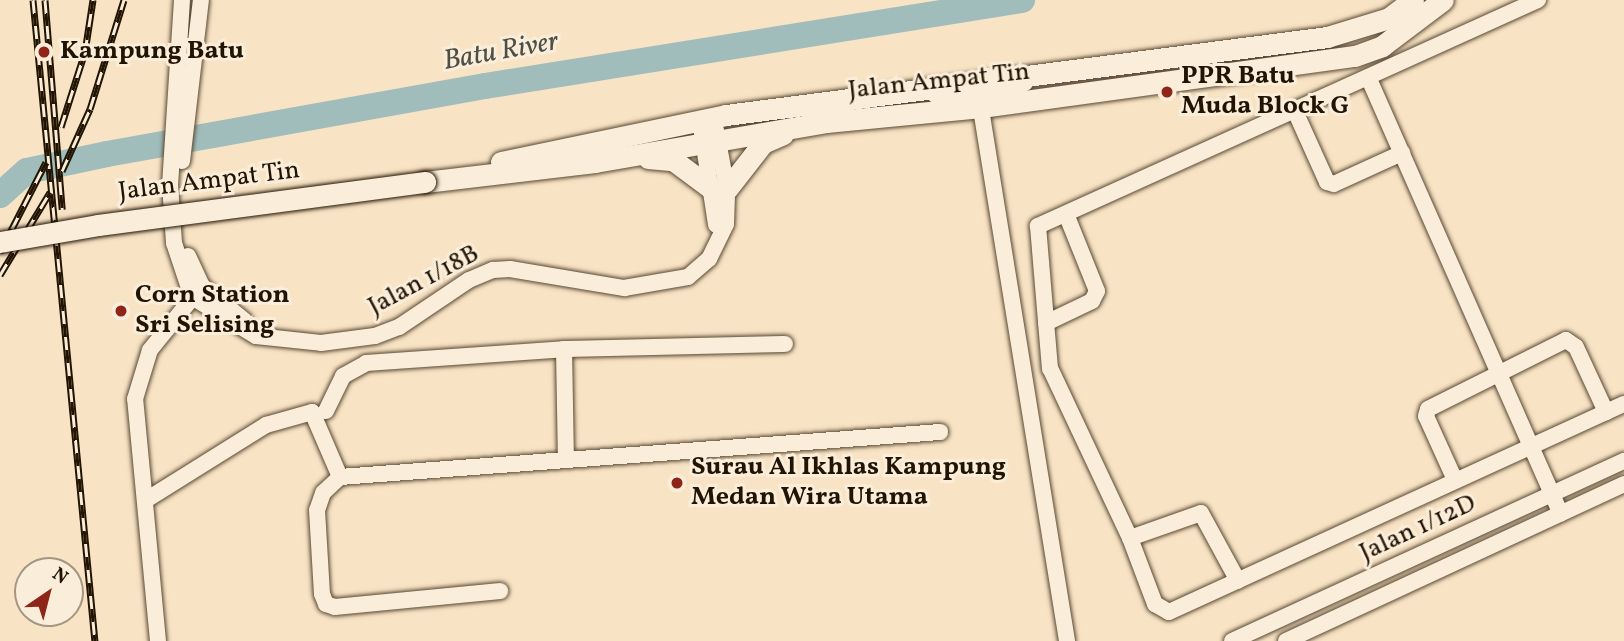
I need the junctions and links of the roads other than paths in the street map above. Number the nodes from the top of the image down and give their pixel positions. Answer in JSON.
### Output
{"nodes":[{"id":1,"x":1413,"y":0,"type":"edge"},
{"id":2,"x":1443,"y":0,"type":"edge"},
{"id":3,"x":1538,"y":0,"type":"edge"},
{"id":4,"x":200,"y":8,"type":"edge"},
{"id":5,"x":181,"y":9,"type":"edge"},
{"id":6,"x":1061,"y":70,"type":"junction"},
{"id":7,"x":1369,"y":79,"type":"junction"},
{"id":8,"x":185,"y":90,"type":"junction"},
{"id":9,"x":896,"y":93,"type":"junction"},
{"id":10,"x":981,"y":107,"type":"junction"},
{"id":11,"x":1295,"y":111,"type":"junction"},
{"id":12,"x":850,"y":120,"type":"junction"},
{"id":13,"x":709,"y":129,"type":"junction"},
{"id":14,"x":1402,"y":153,"type":"junction"},
{"id":15,"x":594,"y":162,"type":"junction"},
{"id":16,"x":425,"y":182,"type":"junction"},
{"id":17,"x":720,"y":189,"type":"junction"},
{"id":18,"x":1066,"y":214,"type":"junction"},
{"id":19,"x":0,"y":242,"type":"edge"},
{"id":20,"x":197,"y":292,"type":"junction"},
{"id":21,"x":1046,"y":323,"type":"junction"},
{"id":22,"x":785,"y":344,"type":"dead end"},
{"id":23,"x":564,"y":349,"type":"junction"},
{"id":24,"x":1498,"y":375,"type":"junction"},
{"id":25,"x":1624,"y":404,"type":"edge"},
{"id":26,"x":326,"y":411,"type":"dead end"},
{"id":27,"x":1606,"y":412,"type":"junction"},
{"id":28,"x":940,"y":432,"type":"dead end"},
{"id":29,"x":1530,"y":444,"type":"junction"},
{"id":30,"x":565,"y":460,"type":"junction"},
{"id":31,"x":1624,"y":461,"type":"edge"},
{"id":32,"x":340,"y":477,"type":"junction"},
{"id":33,"x":1455,"y":480,"type":"junction"},
{"id":34,"x":1624,"y":484,"type":"edge"},
{"id":35,"x":1552,"y":494,"type":"junction"},
{"id":36,"x":146,"y":500,"type":"junction"},
{"id":37,"x":1561,"y":513,"type":"junction"},
{"id":38,"x":1130,"y":538,"type":"junction"},
{"id":39,"x":1238,"y":581,"type":"junction"},
{"id":40,"x":500,"y":591,"type":"dead end"},
{"id":41,"x":158,"y":641,"type":"edge"},
{"id":42,"x":1067,"y":641,"type":"edge"},
{"id":43,"x":1232,"y":641,"type":"edge"},
{"id":44,"x":1286,"y":641,"type":"edge"}],
"edges":[{"from":1,"to":6,"type":"street","name":"Jalan Ampat Tin"},
{"from":2,"to":10,"type":"street","name":"Jalan Ampat Tin"},
{"from":3,"to":7,"type":"street"},
{"from":4,"to":5,"type":"street"},
{"from":4,"to":8,"type":"street"},
{"from":5,"to":8,"type":"street"},
{"from":6,"to":9,"type":"street","name":"Jalan Ampat Tin"},
{"from":6,"to":10,"type":"street"},
{"from":7,"to":11,"type":"street"},
{"from":7,"to":14,"type":"street"},
{"from":8,"to":20,"type":"street"},
{"from":9,"to":10,"type":"street"},
{"from":9,"to":13,"type":"street","name":"Jalan Ampat Tin"},
{"from":10,"to":12,"type":"street","name":"Jalan Ampat Tin"},
{"from":10,"to":42,"type":"street"},
{"from":11,"to":14,"type":"street"},
{"from":11,"to":18,"type":"street"},
{"from":12,"to":13,"type":"street","name":"Jalan Ampat Tin"},
{"from":12,"to":17,"type":"street"},
{"from":13,"to":15,"type":"street","name":"Jalan Ampat Tin"},
{"from":13,"to":16,"type":"street","name":"Jalan Ampat Tin"},
{"from":13,"to":17,"type":"street","name":"Jalan 1/18B"},
{"from":14,"to":24,"type":"street"},
{"from":15,"to":16,"type":"street","name":"Jalan Ampat Tin"},
{"from":15,"to":17,"type":"street"},
{"from":16,"to":19,"type":"street","name":"Jalan Ampat Tin","bridge":true},
{"from":17,"to":20,"type":"street","name":"Jalan 1/18B"},
{"from":18,"to":21,"type":"street"},
{"from":18,"to":21,"type":"street"},
{"from":20,"to":36,"type":"street"},
{"from":21,"to":38,"type":"street"},
{"from":22,"to":23,"type":"street"},
{"from":23,"to":26,"type":"street"},
{"from":23,"to":30,"type":"street"},
{"from":24,"to":27,"type":"street"},
{"from":24,"to":29,"type":"street"},
{"from":24,"to":33,"type":"street"},
{"from":25,"to":27,"type":"street"},
{"from":27,"to":29,"type":"street"},
{"from":28,"to":30,"type":"street"},
{"from":29,"to":33,"type":"street"},
{"from":29,"to":35,"type":"street"},
{"from":30,"to":32,"type":"street"},
{"from":31,"to":35,"type":"street","name":"Jalan 1/12D"},
{"from":32,"to":36,"type":"street"},
{"from":32,"to":40,"type":"street"},
{"from":33,"to":39,"type":"street"},
{"from":34,"to":37,"type":"street","name":"Jalan 1/12D"},
{"from":35,"to":37,"type":"street"},
{"from":35,"to":43,"type":"street","name":"Jalan 1/12D"},
{"from":36,"to":41,"type":"street"},
{"from":37,"to":44,"type":"street","name":"Jalan 1/12D"},
{"from":38,"to":39,"type":"street"},
{"from":38,"to":39,"type":"street"}]}
